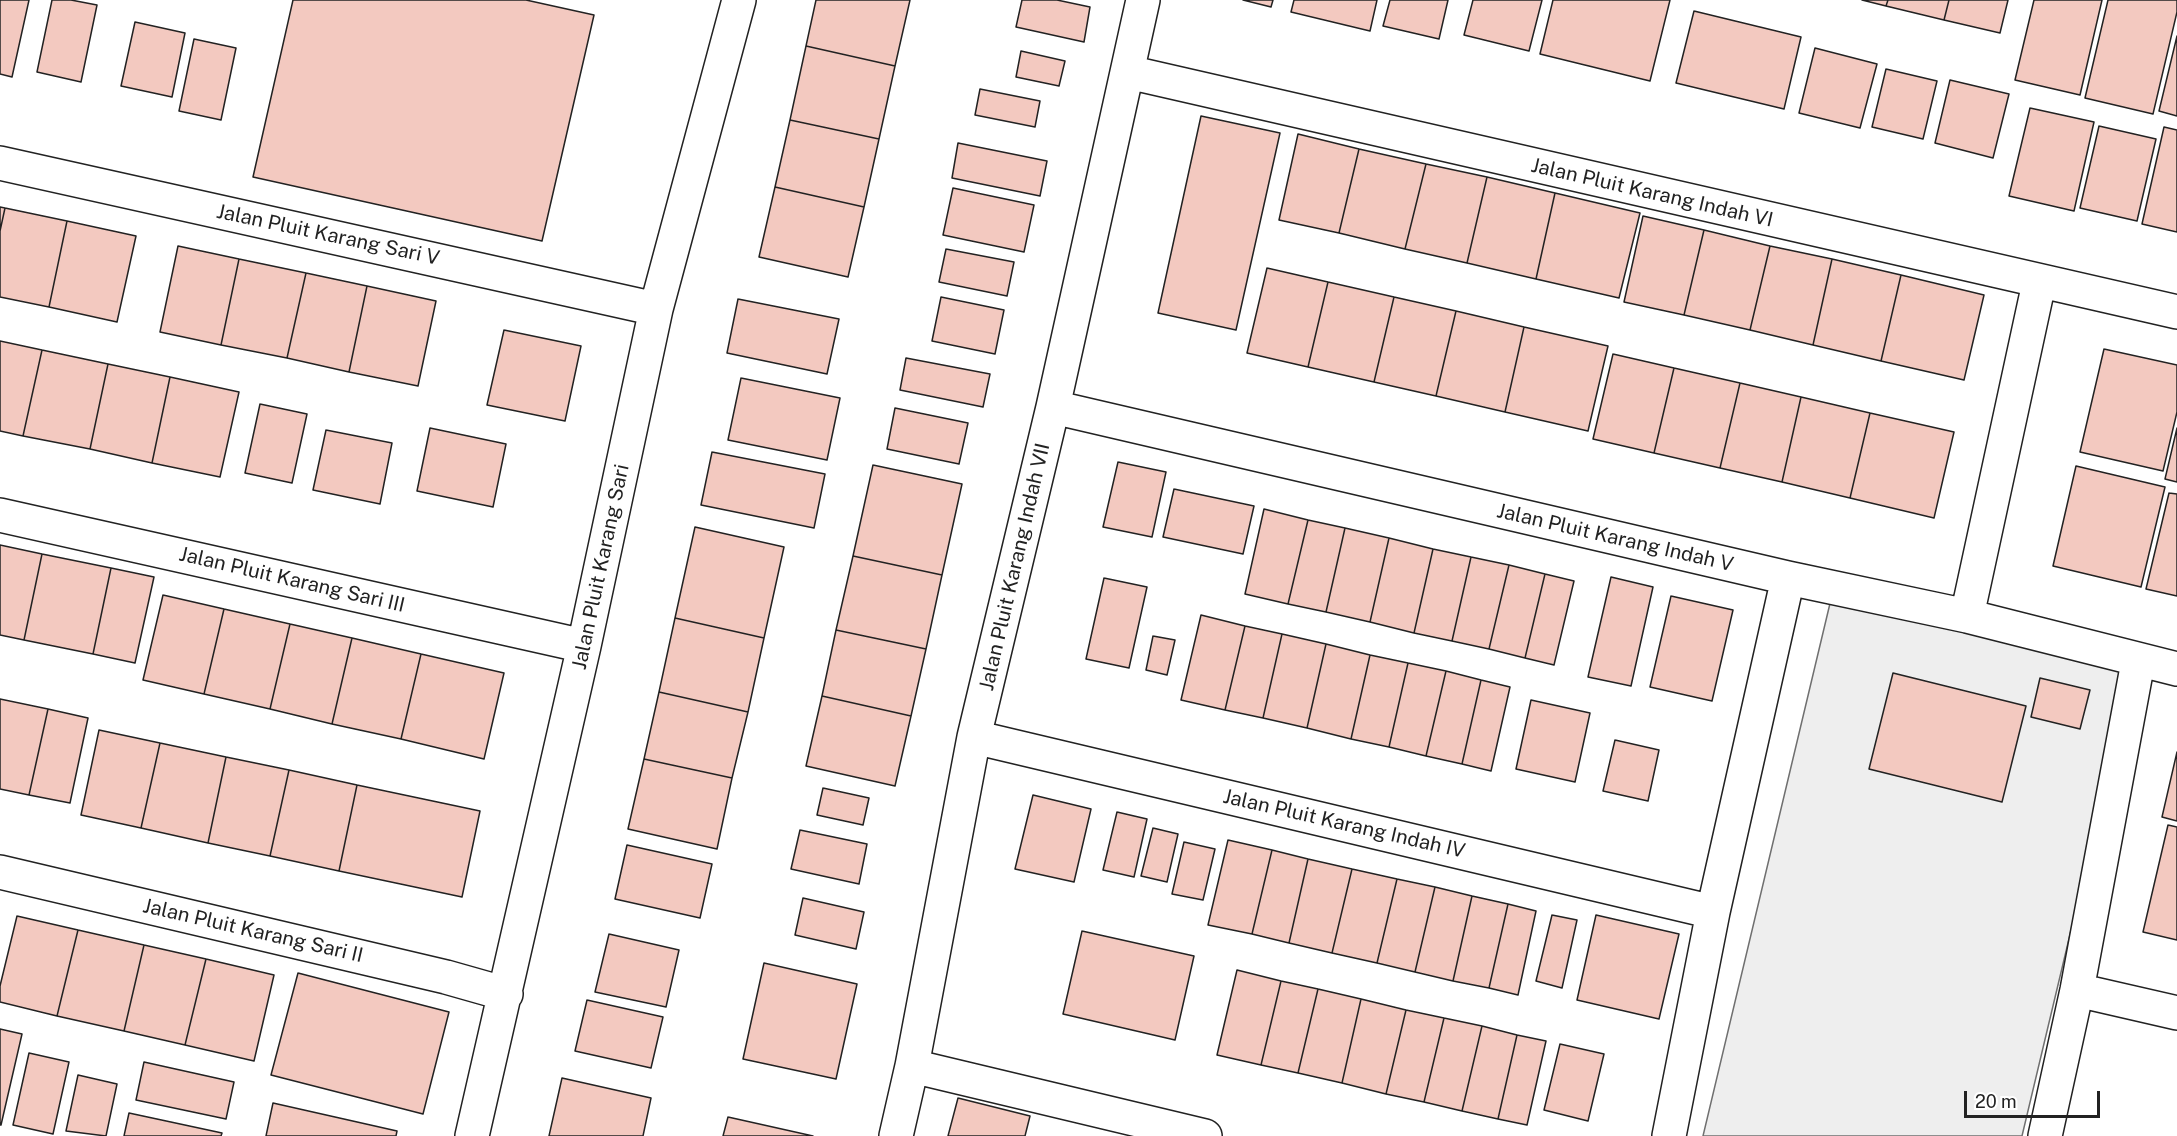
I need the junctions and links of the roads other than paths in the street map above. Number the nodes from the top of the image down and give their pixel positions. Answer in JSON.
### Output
{"nodes":[{"id":1,"x":739,"y":0,"type":"edge"},
{"id":2,"x":1143,"y":0,"type":"edge"},
{"id":3,"x":1128,"y":72,"type":"junction"},
{"id":4,"x":0,"y":163,"type":"edge"},
{"id":5,"x":2039,"y":283,"type":"junction"},
{"id":6,"x":656,"y":309,"type":"junction"},
{"id":7,"x":2177,"y":312,"type":"edge"},
{"id":8,"x":1053,"y":407,"type":"junction"},
{"id":9,"x":0,"y":515,"type":"edge"},
{"id":10,"x":1788,"y":578,"type":"junction"},
{"id":11,"x":1967,"y":616,"type":"junction"},
{"id":12,"x":584,"y":646,"type":"junction"},
{"id":13,"x":2138,"y":662,"type":"junction"},
{"id":14,"x":2177,"y":669,"type":"edge"},
{"id":15,"x":974,"y":737,"type":"junction"},
{"id":16,"x":0,"y":872,"type":"edge"},
{"id":17,"x":1713,"y":912,"type":"junction"},
{"id":18,"x":2077,"y":990,"type":"junction"},
{"id":19,"x":506,"y":994,"type":"junction"},
{"id":20,"x":2177,"y":1012,"type":"edge"},
{"id":21,"x":912,"y":1066,"type":"junction"},
{"id":22,"x":472,"y":1136,"type":"edge"},
{"id":23,"x":896,"y":1136,"type":"edge"},
{"id":24,"x":1205,"y":1136,"type":"edge"},
{"id":25,"x":1669,"y":1136,"type":"edge"},
{"id":26,"x":2045,"y":1136,"type":"edge"}],
"edges":[{"from":1,"to":6,"type":"street","name":"Jalan Pluit Karang Sari"},
{"from":2,"to":3,"type":"street","name":"Jalan Pluit Karang Indah VII"},
{"from":3,"to":5,"type":"street","name":"Jalan Pluit Karang Indah VI"},
{"from":3,"to":8,"type":"street","name":"Jalan Pluit Karang Indah VII"},
{"from":4,"to":6,"type":"street","name":"Jalan Pluit Karang Sari V"},
{"from":5,"to":7,"type":"street","name":"Jalan Pluit Karang Indah VI"},
{"from":5,"to":11,"type":"street"},
{"from":6,"to":12,"type":"street","name":"Jalan Pluit Karang Sari"},
{"from":8,"to":10,"type":"street","name":"Jalan Pluit Karang Indah V"},
{"from":8,"to":15,"type":"street","name":"Jalan Pluit Karang Indah VII"},
{"from":9,"to":12,"type":"street","name":"Jalan Pluit Karang Sari III"},
{"from":10,"to":11,"type":"street","name":"Jalan Pluit Karang Indah V"},
{"from":10,"to":17,"type":"street"},
{"from":11,"to":13,"type":"street","name":"Jalan Pluit Karang Indah V"},
{"from":12,"to":19,"type":"street","name":"Jalan Pluit Karang Sari"},
{"from":13,"to":14,"type":"street","name":"Jalan Pluit Karang Indah V"},
{"from":13,"to":18,"type":"street"},
{"from":15,"to":17,"type":"street","name":"Jalan Pluit Karang Indah IV"},
{"from":15,"to":21,"type":"street","name":"Jalan Pluit Karang Indah VII"},
{"from":16,"to":19,"type":"street","name":"Jalan Pluit Karang Sari II"},
{"from":17,"to":25,"type":"street"},
{"from":18,"to":20,"type":"street"},
{"from":18,"to":26,"type":"street"},
{"from":19,"to":22,"type":"street","name":"Jalan Pluit Karang Sari"},
{"from":21,"to":23,"type":"street","name":"Jalan Pluit Karang Indah VII"},
{"from":21,"to":24,"type":"street"}]}
